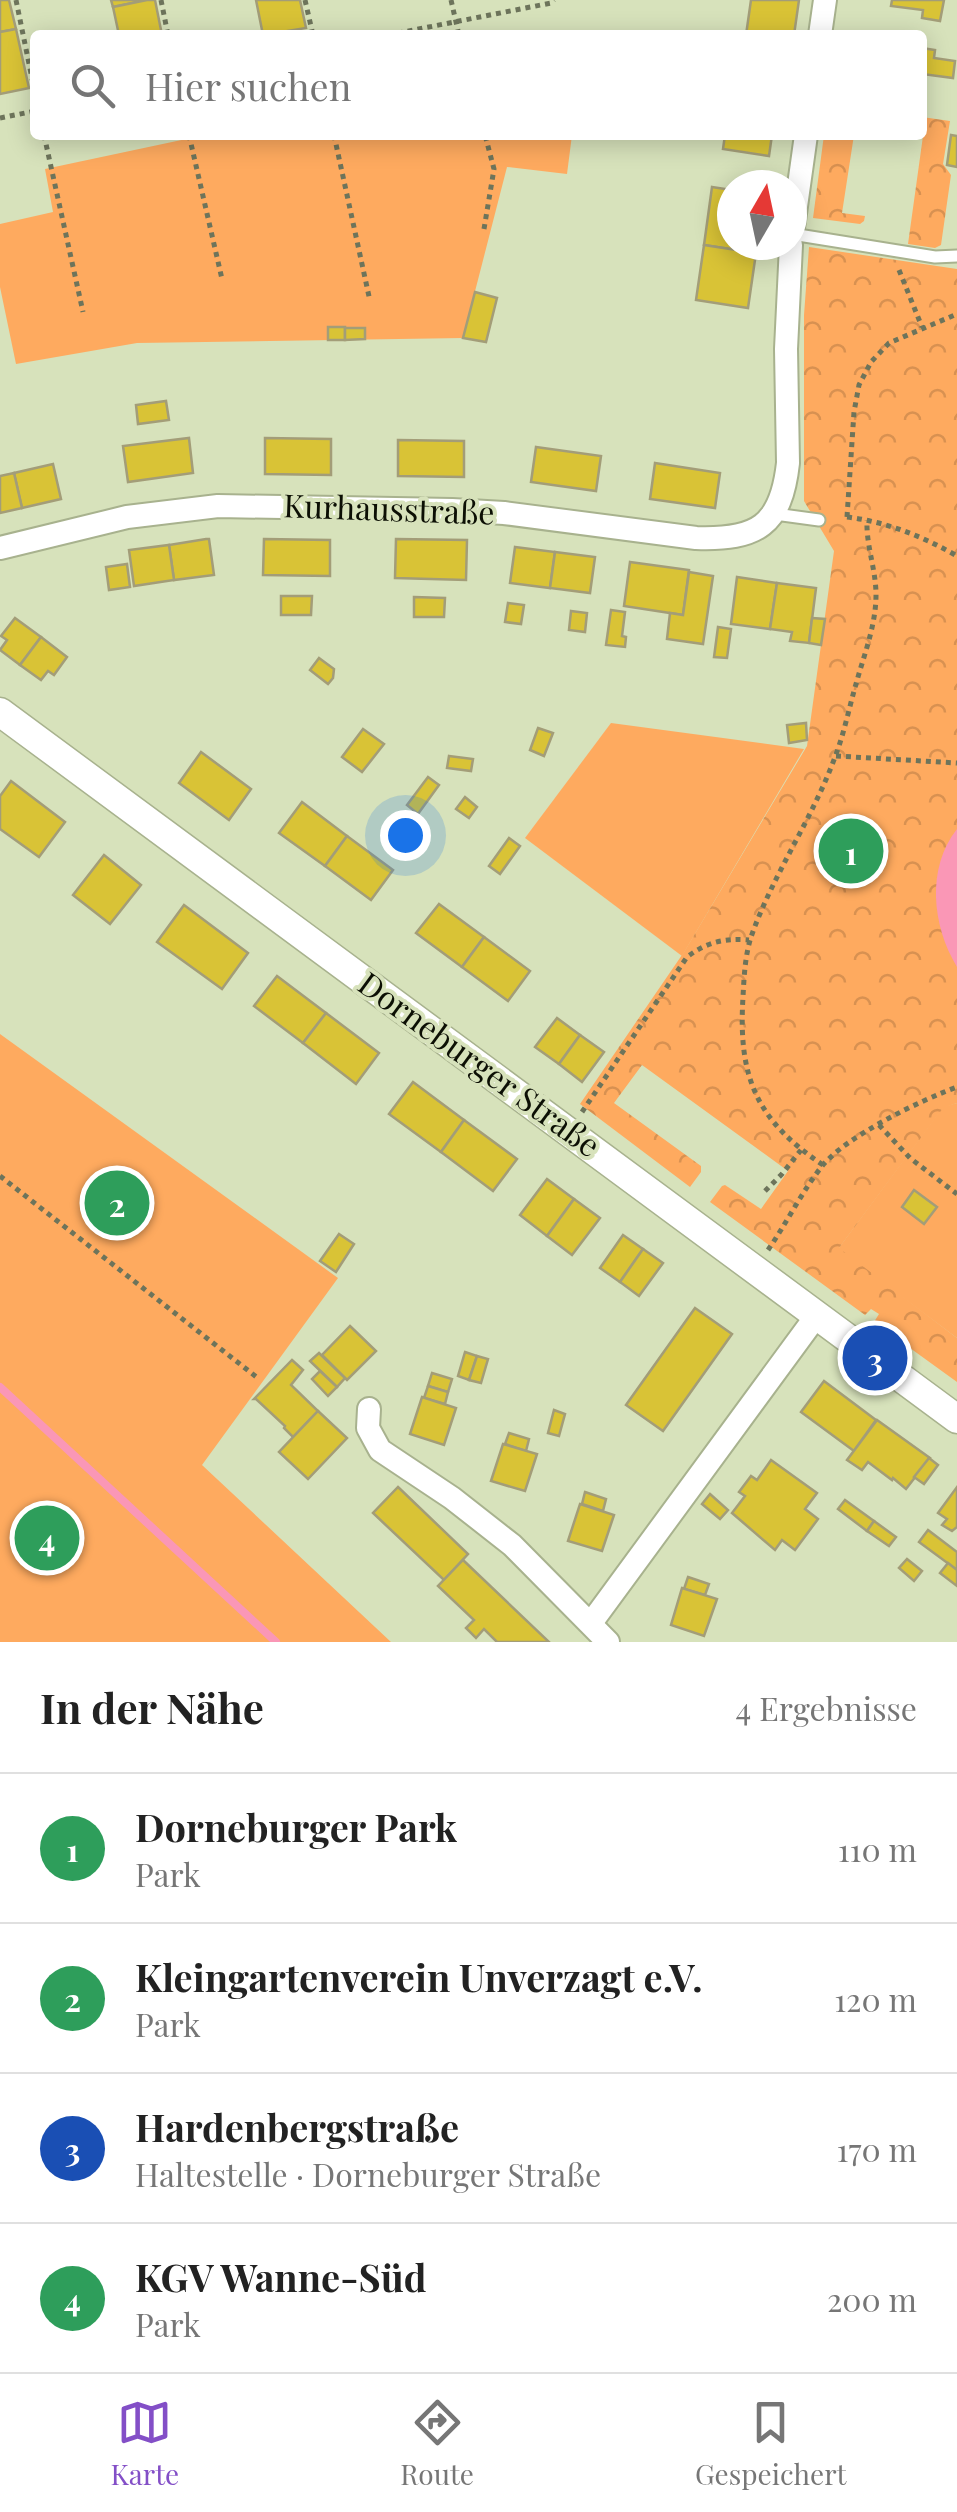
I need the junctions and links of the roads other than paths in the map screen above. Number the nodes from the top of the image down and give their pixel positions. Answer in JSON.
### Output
{"nodes":[{"id":1,"x":825,"y":0,"type":"edge"},
{"id":2,"x":821,"y":30,"type":"edge"},
{"id":3,"x":805,"y":140,"type":"edge"},
{"id":4,"x":801,"y":170,"type":"edge"},
{"id":5,"x":807,"y":236,"type":"edge"},
{"id":6,"x":957,"y":256,"type":"edge"},
{"id":7,"x":790,"y":260,"type":"edge"},
{"id":8,"x":775,"y":514,"type":"junction"},
{"id":9,"x":819,"y":520,"type":"road end"},
{"id":10,"x":0,"y":548,"type":"edge"},
{"id":11,"x":0,"y":712,"type":"edge"},
{"id":12,"x":818,"y":1316,"type":"junction"},
{"id":13,"x":370,"y":1409,"type":"dead end"},
{"id":14,"x":957,"y":1419,"type":"edge"},
{"id":15,"x":591,"y":1623,"type":"junction"},
{"id":16,"x":608,"y":1642,"type":"edge"}],
"edges":[{"from":1,"to":2,"type":"street"},
{"from":3,"to":4,"type":"street"},
{"from":5,"to":6,"type":"lane"},
{"from":7,"to":8,"type":"street"},
{"from":8,"to":9,"type":"lane"},
{"from":8,"to":10,"type":"street","name":"Kurhausstraße"},
{"from":11,"to":12,"type":"street","name":"Dorneburger Straße"},
{"from":12,"to":14,"type":"street","name":"Dorneburger Straße"},
{"from":12,"to":15,"type":"street"},
{"from":13,"to":15,"type":"street"},
{"from":15,"to":16,"type":"street"}]}
